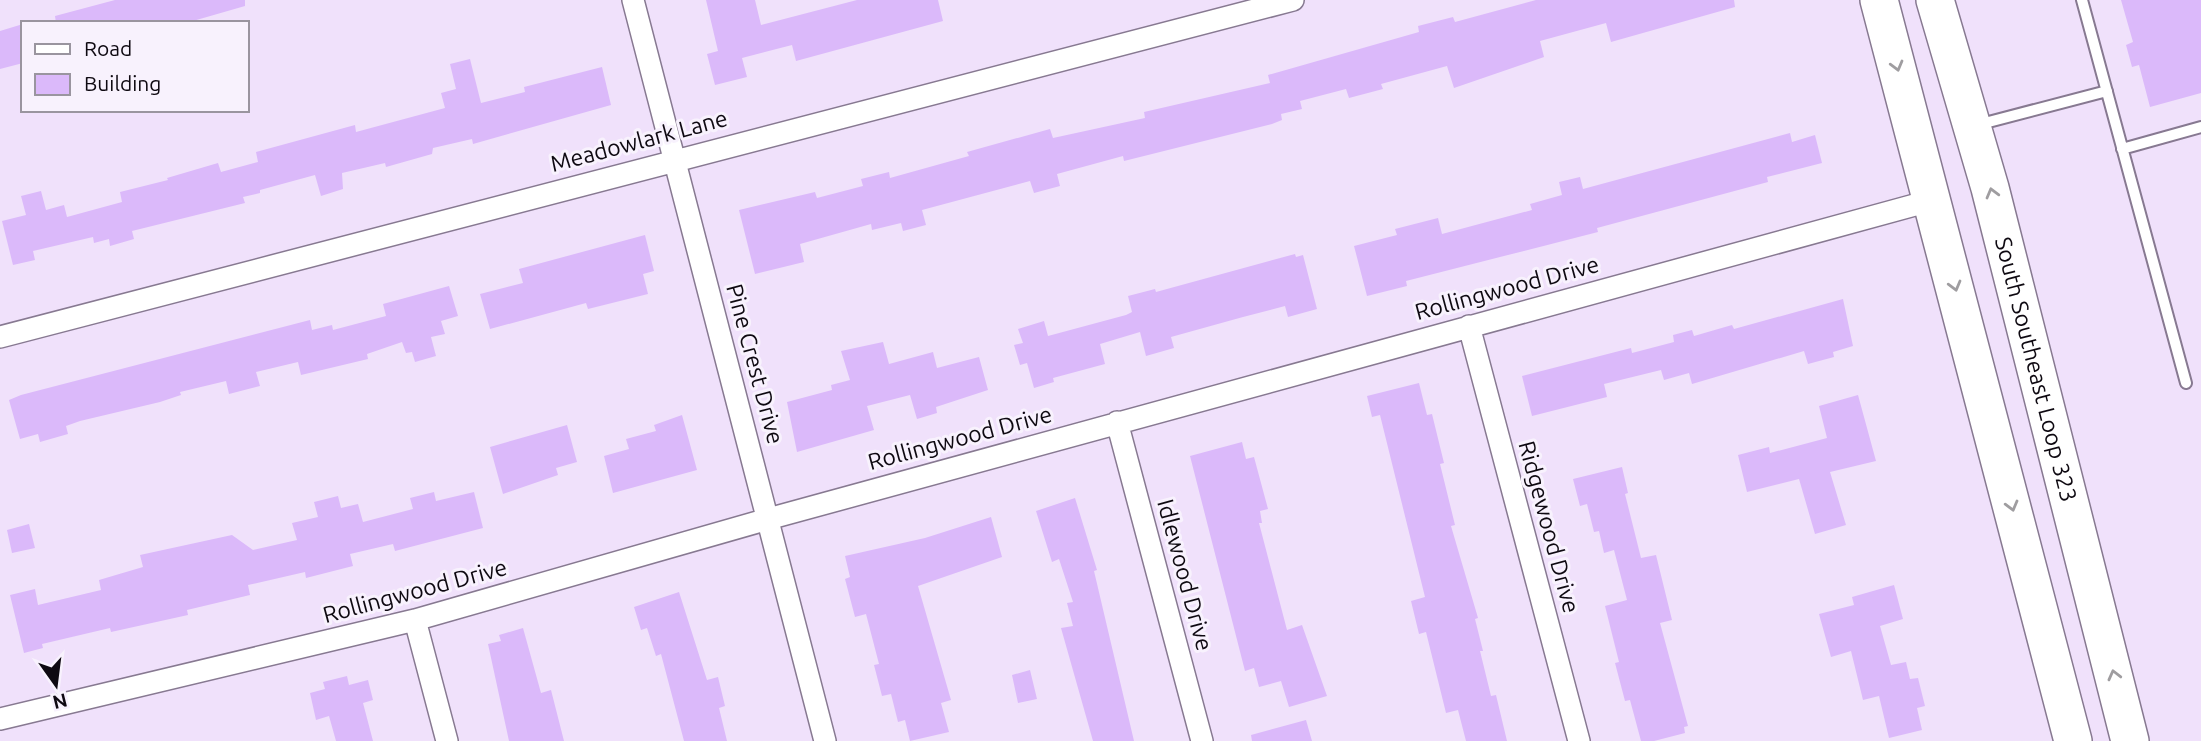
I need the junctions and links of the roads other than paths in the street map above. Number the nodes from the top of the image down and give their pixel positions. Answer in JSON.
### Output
{"nodes":[{"id":1,"x":633,"y":0,"type":"edge"},
{"id":2,"x":1293,"y":0,"type":"edge"},
{"id":3,"x":1879,"y":0,"type":"edge"},
{"id":4,"x":1935,"y":0,"type":"edge"},
{"id":5,"x":2082,"y":0,"type":"edge"},
{"id":6,"x":2107,"y":91,"type":"junction"},
{"id":7,"x":1973,"y":127,"type":"junction"},
{"id":8,"x":2201,"y":127,"type":"edge"},
{"id":9,"x":2122,"y":149,"type":"junction"},
{"id":10,"x":674,"y":159,"type":"junction"},
{"id":11,"x":1933,"y":200,"type":"junction"},
{"id":12,"x":1469,"y":326,"type":"junction"},
{"id":13,"x":0,"y":337,"type":"edge"},
{"id":14,"x":2186,"y":383,"type":"dead end"},
{"id":15,"x":1117,"y":422,"type":"junction"},
{"id":16,"x":768,"y":519,"type":"junction"},
{"id":17,"x":415,"y":620,"type":"junction"},
{"id":18,"x":0,"y":719,"type":"edge"},
{"id":19,"x":447,"y":741,"type":"edge"},
{"id":20,"x":825,"y":741,"type":"edge"},
{"id":21,"x":1202,"y":741,"type":"edge"},
{"id":22,"x":1580,"y":741,"type":"edge"},
{"id":23,"x":2073,"y":741,"type":"edge"},
{"id":24,"x":2130,"y":741,"type":"edge"}],
"edges":[{"from":1,"to":10,"type":"street","name":"Pine Crest Drive"},
{"from":2,"to":10,"type":"street","name":"Meadowlark Lane"},
{"from":3,"to":11,"type":"highway","one_way":true},
{"from":4,"to":7,"type":"highway","name":"South Southeast Loop 323"},
{"from":5,"to":6,"type":"lane"},
{"from":6,"to":7,"type":"lane"},
{"from":6,"to":9,"type":"lane"},
{"from":24,"to":7,"type":"highway","name":"South Southeast Loop 323","one_way":true},
{"from":8,"to":9,"type":"lane"},
{"from":9,"to":14,"type":"lane"},
{"from":10,"to":13,"type":"street","name":"Meadowlark Lane"},
{"from":10,"to":16,"type":"street","name":"Pine Crest Drive"},
{"from":11,"to":12,"type":"street","name":"Rollingwood Drive"},
{"from":11,"to":23,"type":"highway","one_way":true},
{"from":12,"to":15,"type":"street","name":"Rollingwood Drive"},
{"from":12,"to":22,"type":"street","name":"Ridgewood Drive"},
{"from":15,"to":16,"type":"street","name":"Rollingwood Drive"},
{"from":15,"to":21,"type":"street","name":"Idlewood Drive"},
{"from":16,"to":17,"type":"street","name":"Rollingwood Drive"},
{"from":16,"to":20,"type":"street","name":"Pine Crest Drive"},
{"from":17,"to":18,"type":"street","name":"Rollingwood Drive"},
{"from":17,"to":19,"type":"street"}]}
